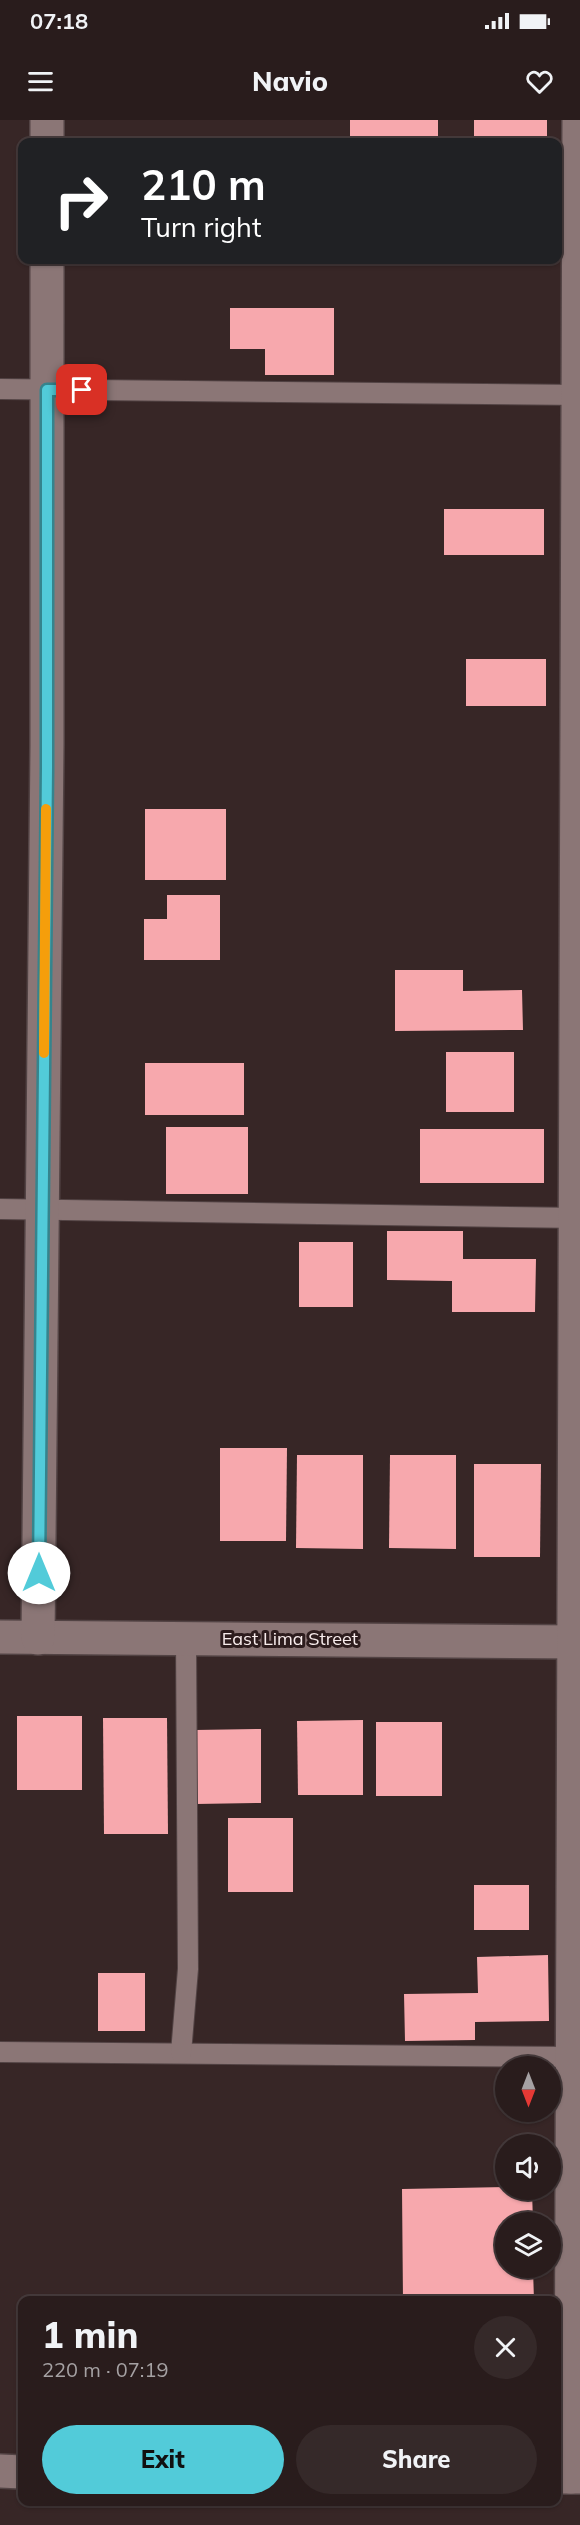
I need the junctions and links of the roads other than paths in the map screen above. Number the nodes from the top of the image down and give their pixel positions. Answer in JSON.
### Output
{"nodes":[{"id":1,"x":47,"y":120,"type":"edge"},
{"id":2,"x":579,"y":120,"type":"edge"},
{"id":3,"x":47,"y":138,"type":"edge"},
{"id":4,"x":47,"y":264,"type":"edge"},
{"id":5,"x":0,"y":389,"type":"edge"},
{"id":6,"x":47,"y":390,"type":"junction"},
{"id":7,"x":579,"y":395,"type":"edge"},
{"id":8,"x":0,"y":1209,"type":"edge"},
{"id":9,"x":43,"y":1209,"type":"junction"},
{"id":10,"x":577,"y":1218,"type":"edge"},
{"id":11,"x":0,"y":1637,"type":"edge"},
{"id":12,"x":38,"y":1638,"type":"junction"},
{"id":13,"x":186,"y":1638,"type":"junction"},
{"id":14,"x":577,"y":1642,"type":"edge"},
{"id":15,"x":0,"y":2052,"type":"edge"},
{"id":16,"x":181,"y":2054,"type":"junction"},
{"id":17,"x":576,"y":2057,"type":"edge"},
{"id":18,"x":0,"y":2471,"type":"edge"},
{"id":19,"x":18,"y":2472,"type":"edge"},
{"id":20,"x":569,"y":2477,"type":"edge"}],
"edges":[{"from":1,"to":3,"type":"street"},
{"from":2,"to":7,"type":"street"},
{"from":4,"to":6,"type":"street"},
{"from":5,"to":6,"type":"lane"},
{"from":6,"to":7,"type":"lane"},
{"from":6,"to":9,"type":"street"},
{"from":7,"to":10,"type":"street"},
{"from":8,"to":9,"type":"lane"},
{"from":9,"to":10,"type":"lane"},
{"from":9,"to":12,"type":"street"},
{"from":10,"to":14,"type":"street"},
{"from":11,"to":12,"type":"street","name":"East Lima Street"},
{"from":12,"to":13,"type":"street","name":"East Lima Street"},
{"from":13,"to":14,"type":"street","name":"East Lima Street"},
{"from":13,"to":16,"type":"lane"},
{"from":14,"to":17,"type":"street"},
{"from":15,"to":16,"type":"lane"},
{"from":16,"to":17,"type":"lane"},
{"from":17,"to":20,"type":"street"},
{"from":18,"to":19,"type":"street"}]}
